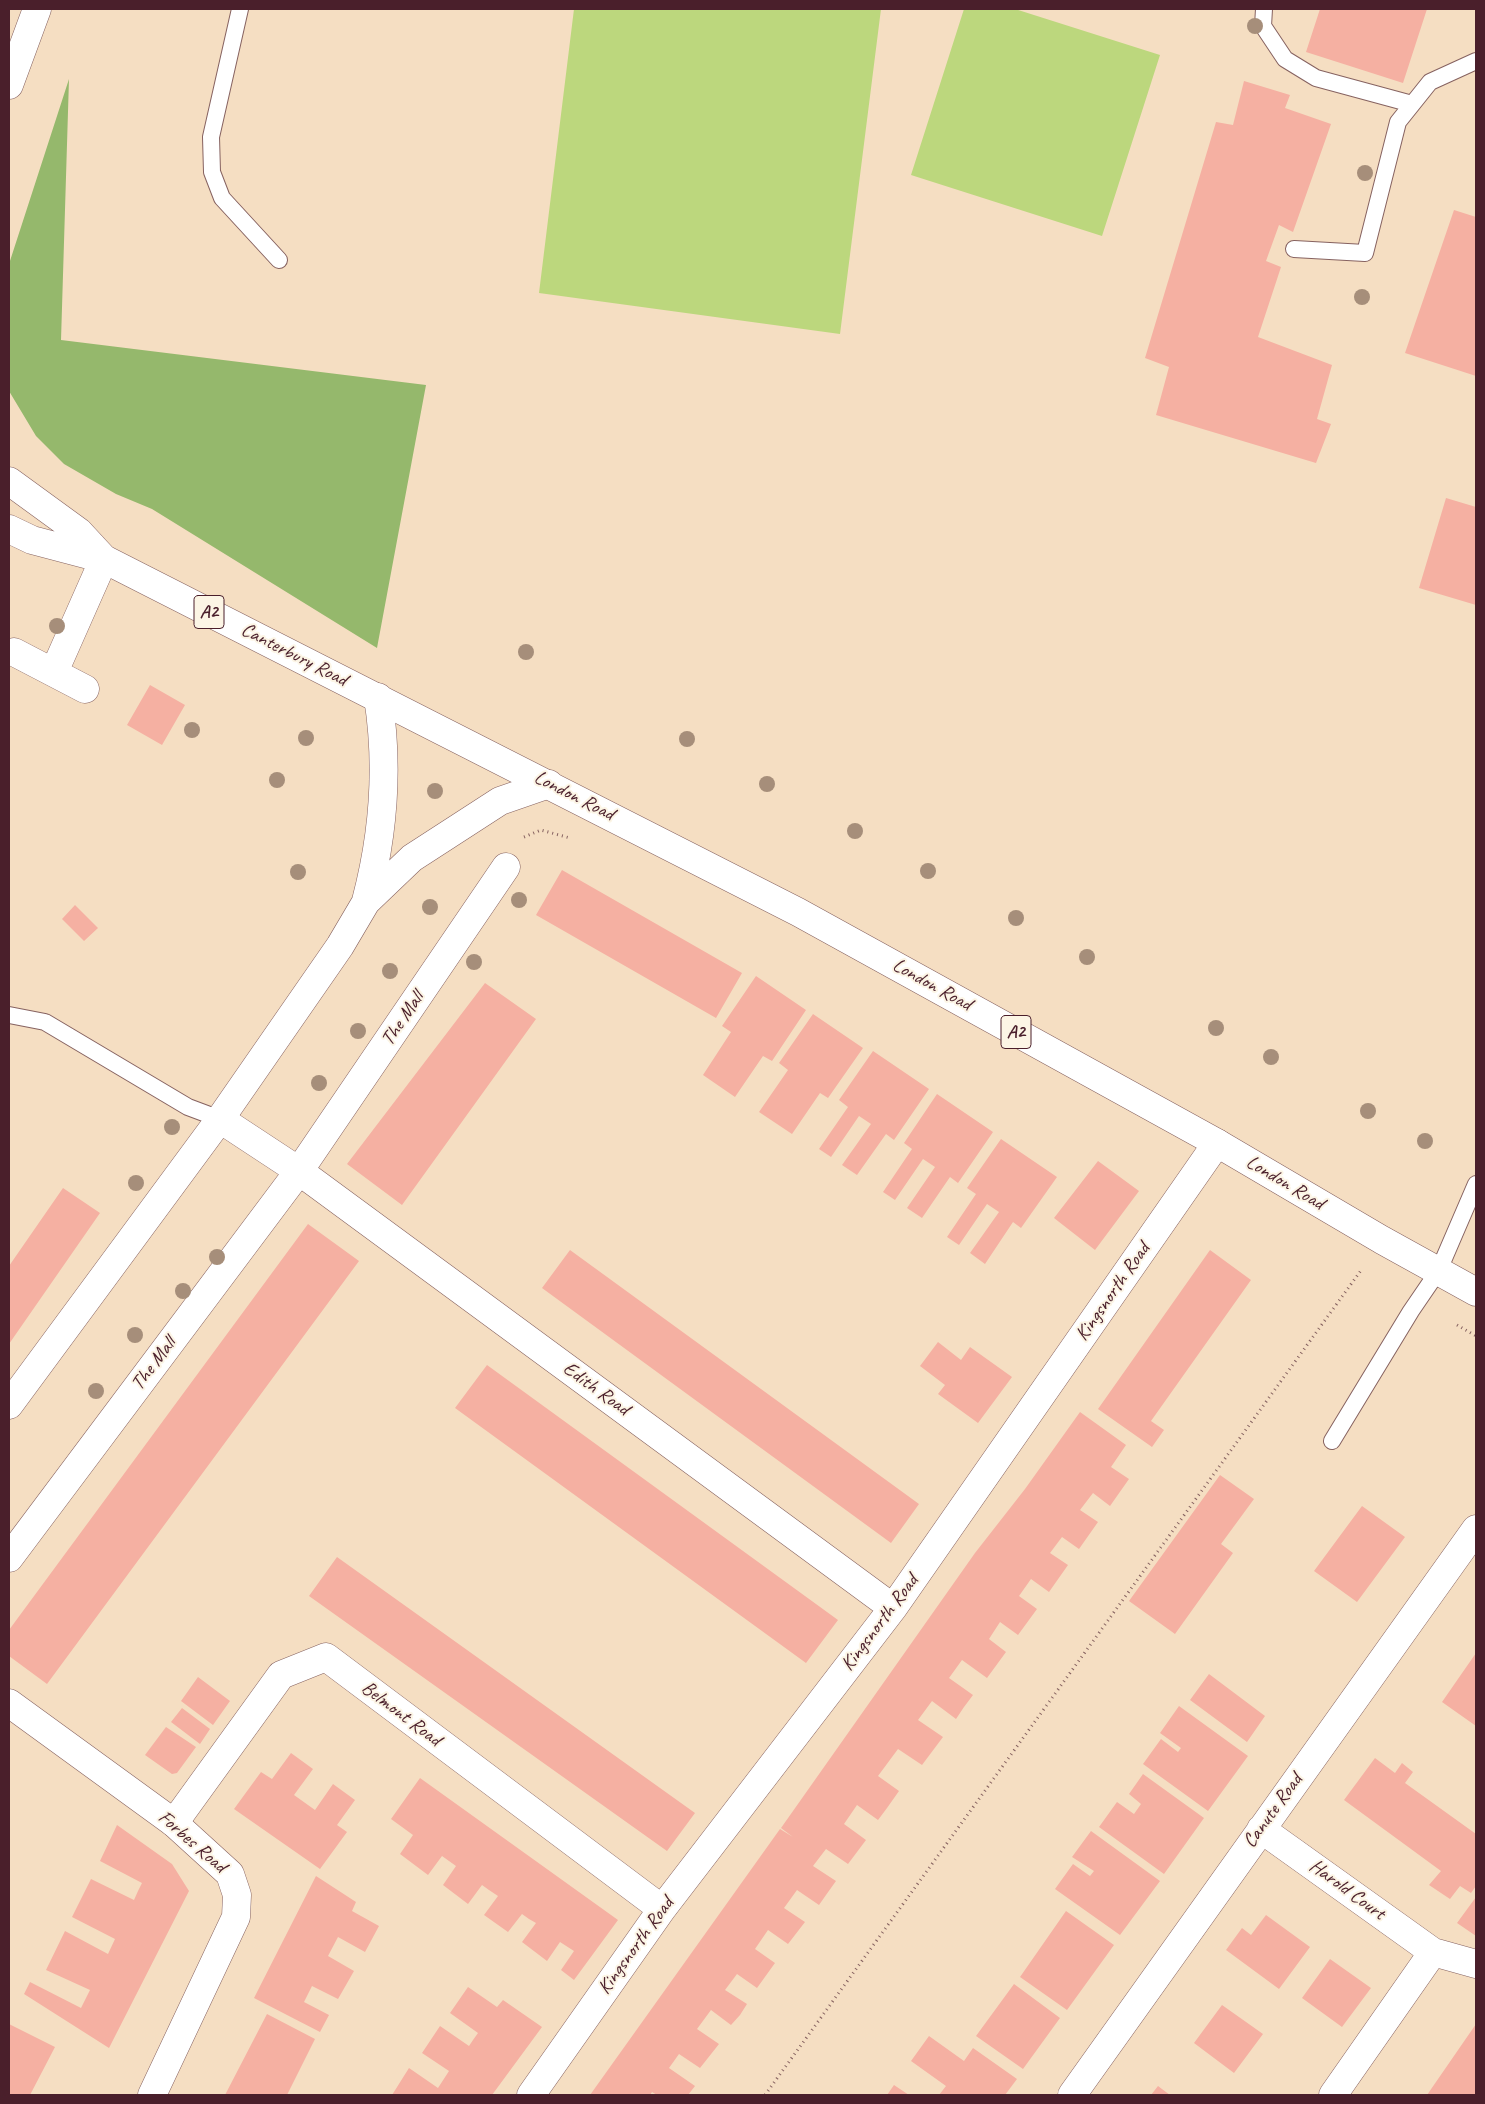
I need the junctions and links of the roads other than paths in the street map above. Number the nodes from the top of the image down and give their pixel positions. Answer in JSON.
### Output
{"nodes":[{"id":1,"x":37,"y":9,"type":"edge"},
{"id":2,"x":240,"y":9,"type":"edge"},
{"id":3,"x":1264,"y":9,"type":"edge"},
{"id":4,"x":1476,"y":61,"type":"edge"},
{"id":5,"x":9,"y":85,"type":"edge"},
{"id":6,"x":1412,"y":104,"type":"junction"},
{"id":7,"x":1294,"y":249,"type":"dead end"},
{"id":8,"x":279,"y":260,"type":"dead end"},
{"id":9,"x":9,"y":481,"type":"edge"},
{"id":10,"x":9,"y":529,"type":"edge"},
{"id":11,"x":104,"y":559,"type":"junction"},
{"id":12,"x":14,"y":652,"type":"dead end"},
{"id":13,"x":54,"y":672,"type":"junction"},
{"id":14,"x":85,"y":689,"type":"dead end"},
{"id":15,"x":378,"y":698,"type":"junction"},
{"id":16,"x":549,"y":784,"type":"junction"},
{"id":17,"x":506,"y":867,"type":"road end"},
{"id":18,"x":366,"y":902,"type":"junction"},
{"id":19,"x":9,"y":1015,"type":"edge"},
{"id":20,"x":220,"y":1119,"type":"junction"},
{"id":21,"x":1217,"y":1143,"type":"junction"},
{"id":22,"x":299,"y":1170,"type":"junction"},
{"id":23,"x":1476,"y":1184,"type":"edge"},
{"id":24,"x":1439,"y":1270,"type":"junction"},
{"id":25,"x":1476,"y":1292,"type":"edge"},
{"id":26,"x":9,"y":1405,"type":"edge"},
{"id":27,"x":1332,"y":1441,"type":"dead end"},
{"id":28,"x":1476,"y":1529,"type":"edge"},
{"id":29,"x":9,"y":1558,"type":"edge"},
{"id":30,"x":893,"y":1608,"type":"junction"},
{"id":31,"x":9,"y":1703,"type":"edge"},
{"id":32,"x":174,"y":1824,"type":"junction"},
{"id":33,"x":1261,"y":1829,"type":"junction"},
{"id":34,"x":662,"y":1909,"type":"junction"},
{"id":35,"x":1433,"y":1952,"type":"junction"},
{"id":36,"x":1476,"y":1964,"type":"edge"},
{"id":37,"x":152,"y":2095,"type":"edge"},
{"id":38,"x":531,"y":2095,"type":"edge"},
{"id":39,"x":1072,"y":2095,"type":"edge"},
{"id":40,"x":1333,"y":2095,"type":"edge"}],
"edges":[{"from":1,"to":5,"type":"street"},
{"from":2,"to":8,"type":"lane"},
{"from":3,"to":6,"type":"lane"},
{"from":4,"to":6,"type":"lane"},
{"from":6,"to":7,"type":"lane"},
{"from":9,"to":11,"type":"street","name":"Canterbury Road","number":"A2"},
{"from":10,"to":11,"type":"street","name":"Canterbury Road","number":"A2"},
{"from":11,"to":13,"type":"street"},
{"from":11,"to":15,"type":"street","name":"Canterbury Road","number":"A2"},
{"from":12,"to":13,"type":"street"},
{"from":13,"to":14,"type":"street"},
{"from":15,"to":16,"type":"street","name":"London Road","number":"A2"},
{"from":15,"to":18,"type":"street"},
{"from":16,"to":18,"type":"street"},
{"from":16,"to":21,"type":"street","name":"London Road","number":"A2"},
{"from":17,"to":22,"type":"street","name":"The Mall"},
{"from":18,"to":20,"type":"street"},
{"from":19,"to":20,"type":"lane"},
{"from":20,"to":22,"type":"street"},
{"from":20,"to":26,"type":"street"},
{"from":21,"to":24,"type":"street","name":"London Road","number":"A2"},
{"from":21,"to":30,"type":"street","name":"Kingsnorth Road"},
{"from":22,"to":29,"type":"street","name":"The Mall"},
{"from":22,"to":30,"type":"street","name":"Edith Road"},
{"from":23,"to":24,"type":"lane"},
{"from":24,"to":25,"type":"street","name":"London Road","number":"A2"},
{"from":24,"to":27,"type":"lane"},
{"from":28,"to":33,"type":"street","name":"Canute Road"},
{"from":30,"to":34,"type":"street","name":"Kingsnorth Road"},
{"from":31,"to":32,"type":"street","name":"Forbes Road"},
{"from":32,"to":34,"type":"street","name":"Belmont Road"},
{"from":32,"to":37,"type":"street","name":"Forbes Road"},
{"from":33,"to":35,"type":"street","name":"Harold Court"},
{"from":33,"to":39,"type":"street","name":"Canute Road"},
{"from":34,"to":38,"type":"street","name":"Kingsnorth Road"},
{"from":35,"to":36,"type":"street","name":"Harold Court"},
{"from":35,"to":40,"type":"street"}]}
